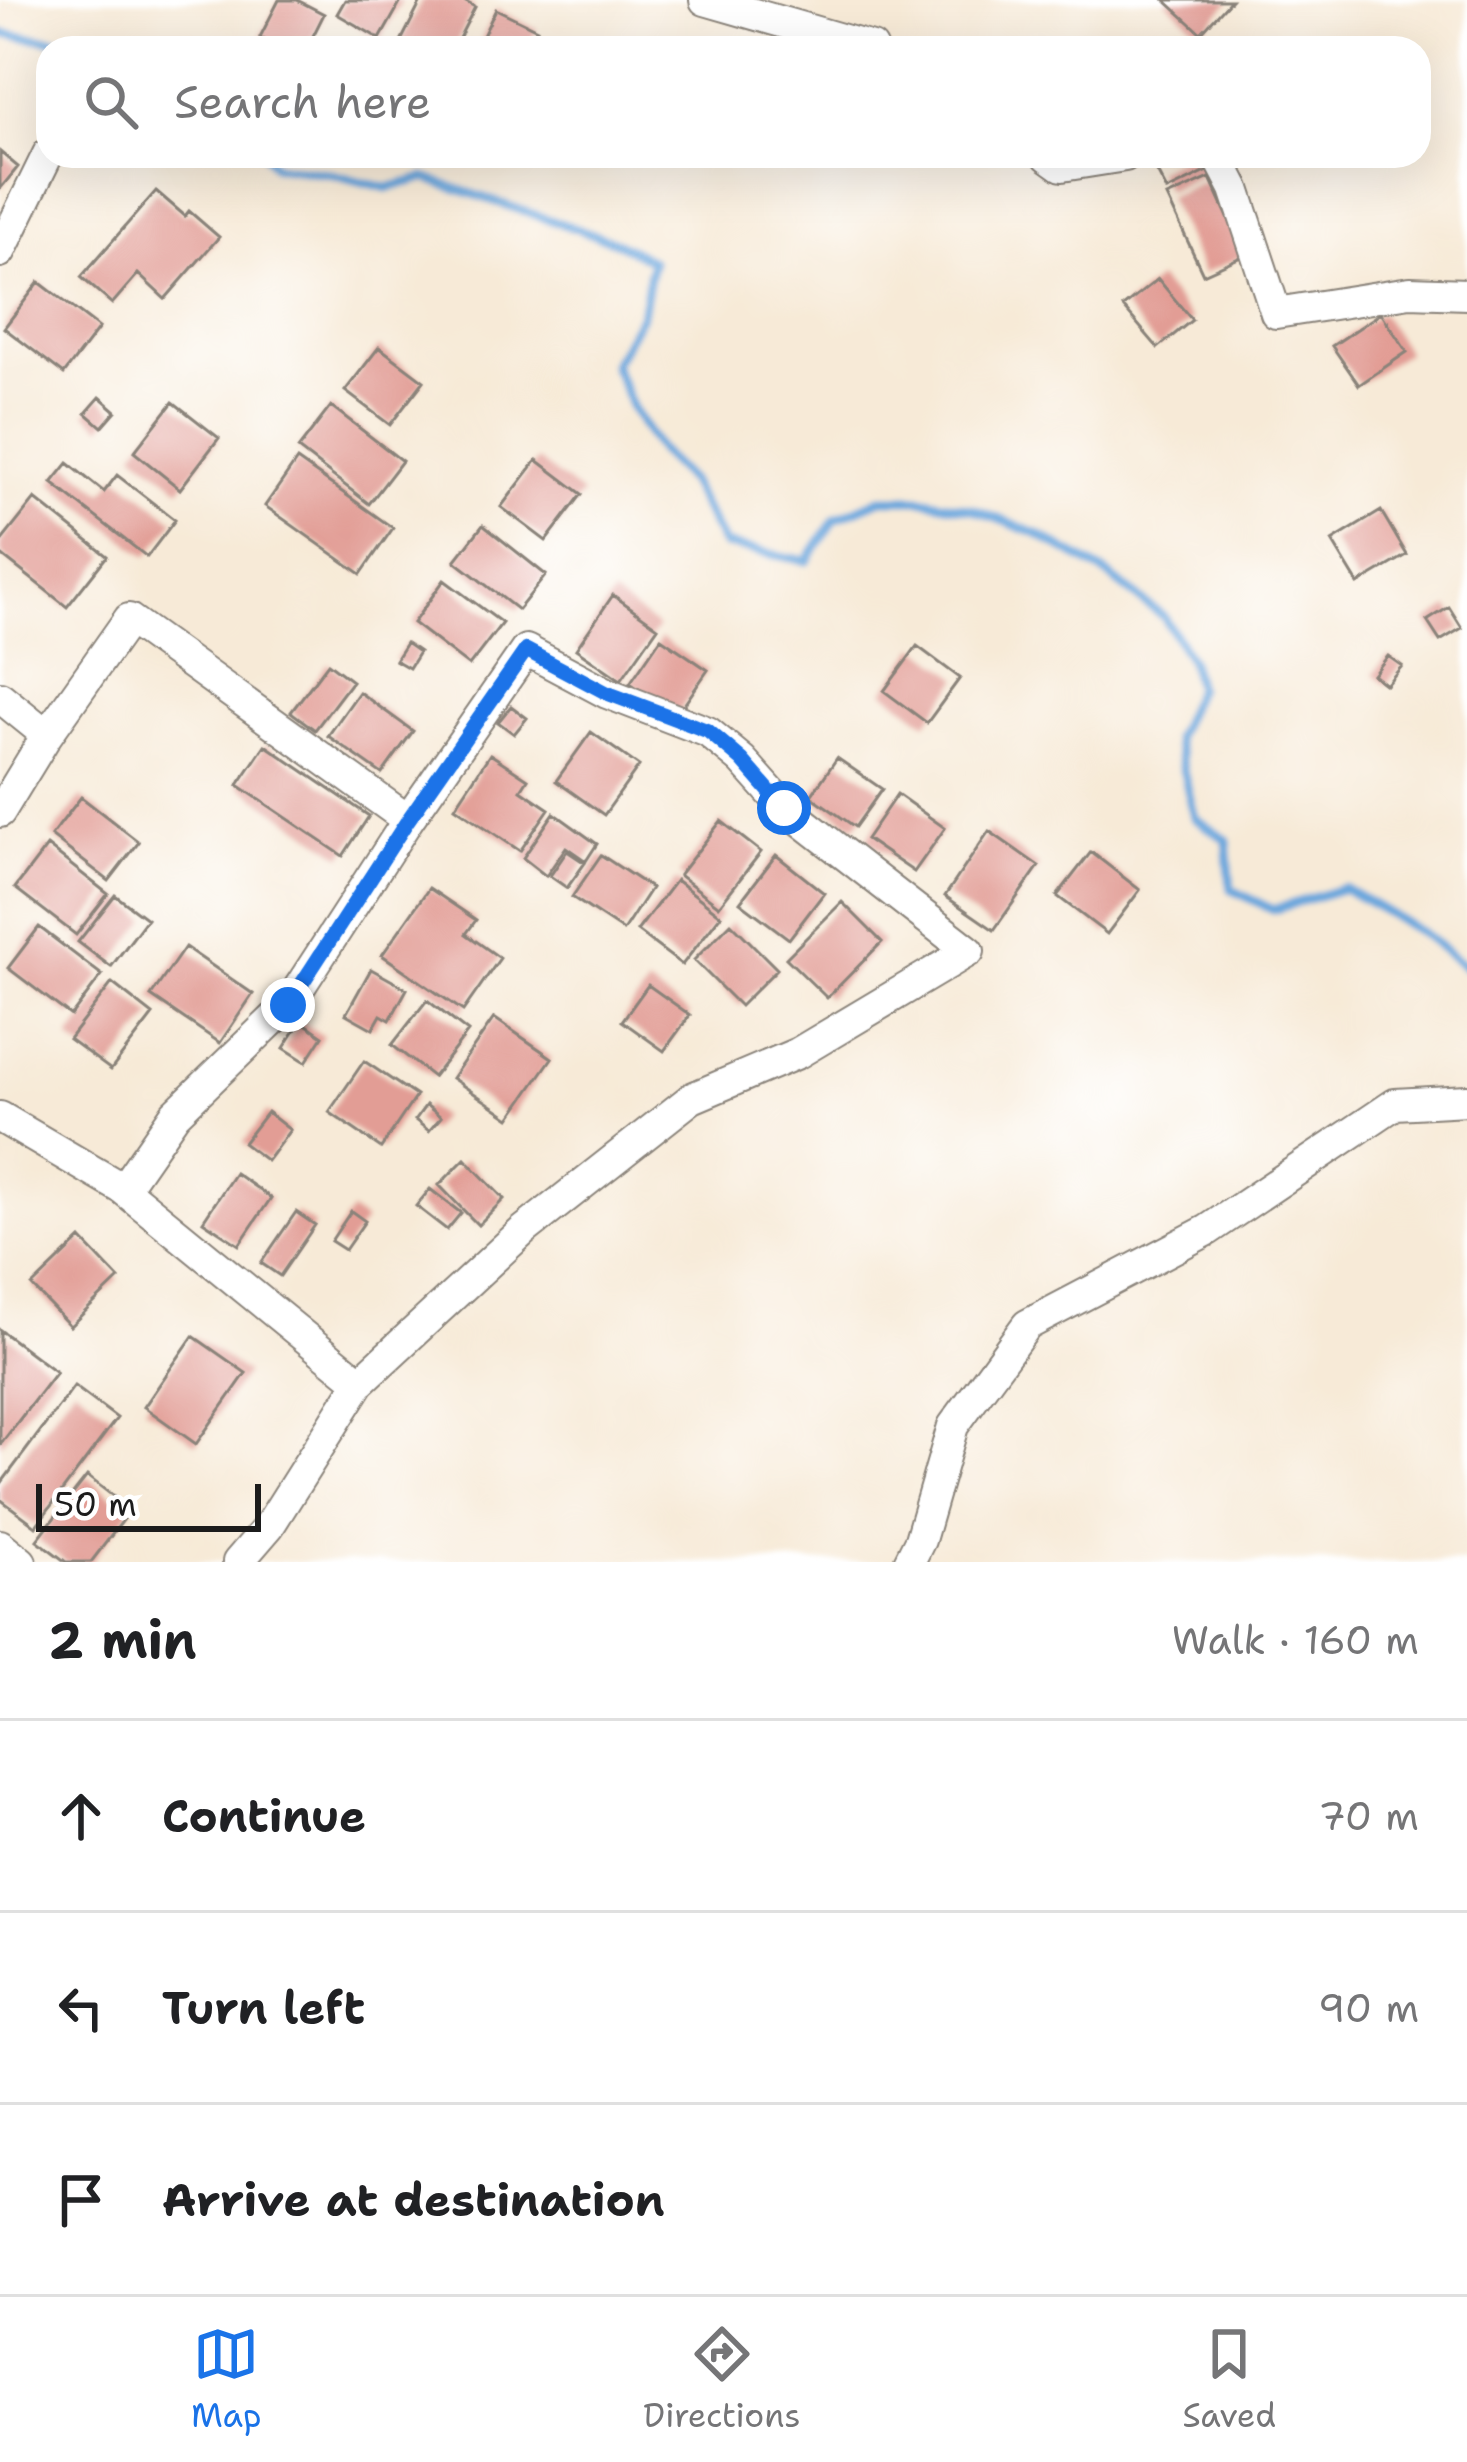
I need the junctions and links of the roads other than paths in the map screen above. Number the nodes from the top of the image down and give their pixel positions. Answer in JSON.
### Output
{"nodes":[{"id":1,"x":706,"y":0,"type":"edge"},
{"id":2,"x":830,"y":36,"type":"edge"},
{"id":3,"x":41,"y":168,"type":"edge"},
{"id":4,"x":1224,"y":168,"type":"edge"},
{"id":5,"x":0,"y":253,"type":"edge"},
{"id":6,"x":1467,"y":294,"type":"edge"},
{"id":7,"x":0,"y":698,"type":"edge"},
{"id":8,"x":47,"y":736,"type":"junction"},
{"id":9,"x":0,"y":812,"type":"edge"},
{"id":10,"x":408,"y":820,"type":"junction"},
{"id":11,"x":1467,"y":1100,"type":"edge"},
{"id":12,"x":0,"y":1117,"type":"edge"},
{"id":13,"x":123,"y":1189,"type":"junction"},
{"id":14,"x":360,"y":1382,"type":"junction"},
{"id":15,"x":0,"y":1545,"type":"edge"},
{"id":16,"x":21,"y":1562,"type":"edge"},
{"id":17,"x":238,"y":1562,"type":"edge"},
{"id":18,"x":909,"y":1562,"type":"edge"}],
"edges":[{"from":1,"to":2,"type":"street"},
{"from":3,"to":5,"type":"street"},
{"from":4,"to":6,"type":"street"},
{"from":7,"to":8,"type":"street"},
{"from":8,"to":9,"type":"street"},
{"from":8,"to":10,"type":"street"},
{"from":10,"to":13,"type":"street"},
{"from":10,"to":14,"type":"street"},
{"from":11,"to":18,"type":"street"},
{"from":12,"to":13,"type":"street"},
{"from":13,"to":14,"type":"street"},
{"from":14,"to":17,"type":"street"},
{"from":15,"to":16,"type":"street"}]}
